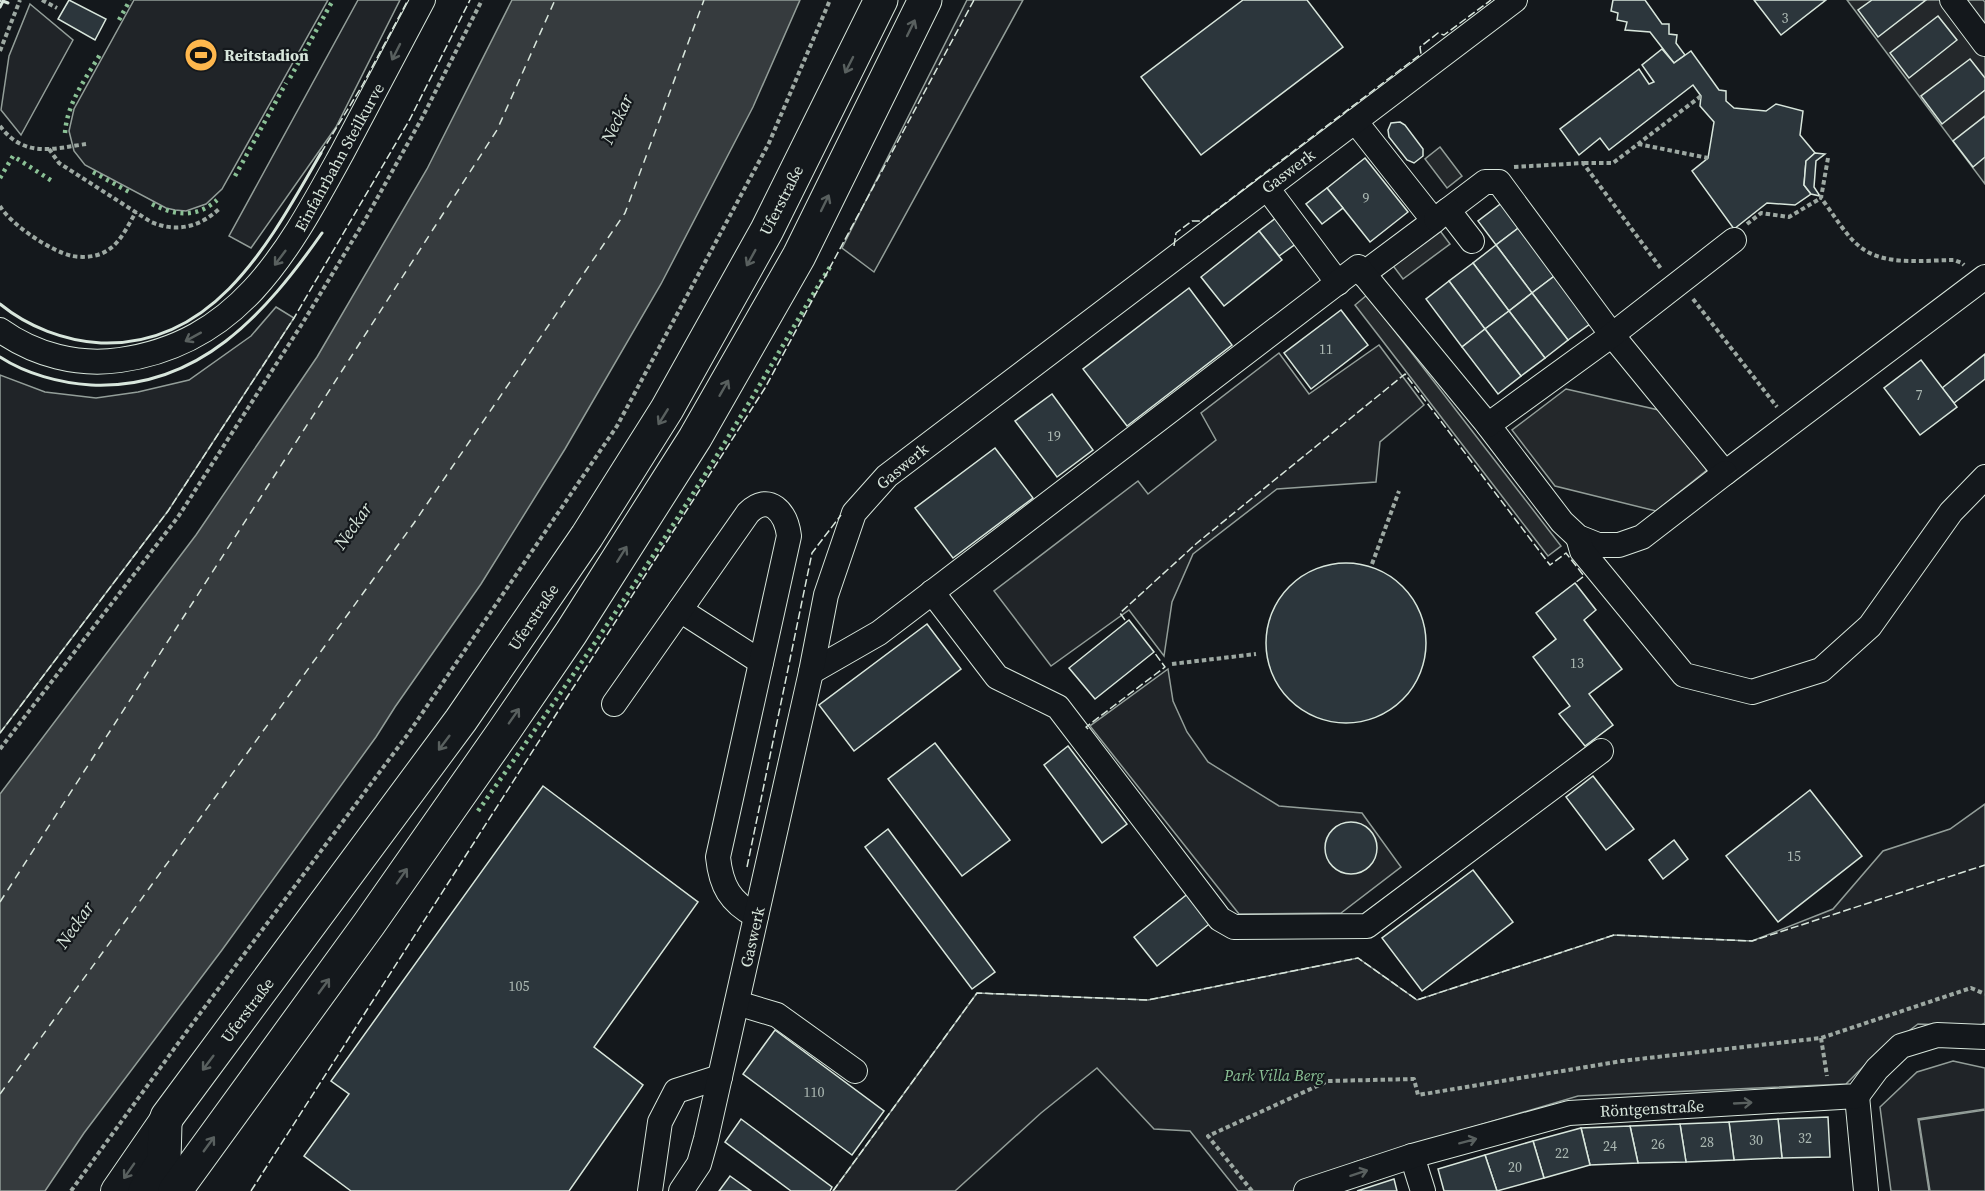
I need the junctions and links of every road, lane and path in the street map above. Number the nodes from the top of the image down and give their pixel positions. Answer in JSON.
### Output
{"nodes":[{"id":1,"x":20,"y":0,"type":"edge"},
{"id":2,"x":42,"y":0,"type":"edge"},
{"id":3,"x":423,"y":0,"type":"edge"},
{"id":4,"x":482,"y":0,"type":"edge"},
{"id":5,"x":830,"y":0,"type":"edge"},
{"id":6,"x":925,"y":0,"type":"edge"},
{"id":7,"x":1515,"y":0,"type":"edge"},
{"id":8,"x":1952,"y":0,"type":"edge"},
{"id":9,"x":878,"y":4,"type":"edge"},
{"id":10,"x":57,"y":8,"type":"dead end"},
{"id":11,"x":1985,"y":44,"type":"edge"},
{"id":12,"x":0,"y":51,"type":"edge"},
{"id":13,"x":1701,"y":96,"type":"dead end"},
{"id":14,"x":1355,"y":121,"type":"junction"},
{"id":15,"x":0,"y":126,"type":"edge"},
{"id":16,"x":86,"y":144,"type":"dead end"},
{"id":17,"x":1638,"y":144,"type":"junction"},
{"id":18,"x":49,"y":150,"type":"junction"},
{"id":19,"x":1708,"y":158,"type":"dead end"},
{"id":20,"x":1828,"y":158,"type":"dead end"},
{"id":21,"x":1583,"y":163,"type":"junction"},
{"id":22,"x":1485,"y":182,"type":"junction"},
{"id":23,"x":1267,"y":188,"type":"junction"},
{"id":24,"x":1821,"y":198,"type":"junction"},
{"id":25,"x":0,"y":206,"type":"edge"},
{"id":26,"x":220,"y":207,"type":"dead end"},
{"id":27,"x":135,"y":212,"type":"junction"},
{"id":28,"x":1441,"y":216,"type":"junction"},
{"id":29,"x":1734,"y":240,"type":"joint"},
{"id":30,"x":1472,"y":241,"type":"dead end"},
{"id":31,"x":1363,"y":274,"type":"junction"},
{"id":32,"x":1338,"y":282,"type":"junction"},
{"id":33,"x":1677,"y":285,"type":"junction"},
{"id":34,"x":1980,"y":288,"type":"edge"},
{"id":35,"x":0,"y":330,"type":"edge"},
{"id":36,"x":1612,"y":335,"type":"junction"},
{"id":37,"x":1488,"y":425,"type":"junction"},
{"id":38,"x":1790,"y":425,"type":"junction"},
{"id":39,"x":1725,"y":473,"type":"junction"},
{"id":40,"x":1985,"y":477,"type":"edge"},
{"id":41,"x":1399,"y":491,"type":"dead end"},
{"id":42,"x":1578,"y":537,"type":"junction"},
{"id":43,"x":1372,"y":564,"type":"dead end"},
{"id":44,"x":932,"y":592,"type":"junction"},
{"id":45,"x":680,"y":610,"type":"junction"},
{"id":46,"x":1256,"y":654,"type":"dead end"},
{"id":47,"x":761,"y":662,"type":"junction"},
{"id":48,"x":1172,"y":664,"type":"dead end"},
{"id":49,"x":812,"y":672,"type":"junction"},
{"id":50,"x":614,"y":705,"type":"dead end"},
{"id":51,"x":0,"y":749,"type":"edge"},
{"id":52,"x":1601,"y":751,"type":"dead end"},
{"id":53,"x":756,"y":916,"type":"junction"},
{"id":54,"x":1985,"y":994,"type":"edge"},
{"id":55,"x":737,"y":1004,"type":"junction"},
{"id":56,"x":1985,"y":1037,"type":"edge"},
{"id":57,"x":1821,"y":1038,"type":"junction"},
{"id":58,"x":855,"y":1071,"type":"dead end"},
{"id":59,"x":720,"y":1077,"type":"junction"},
{"id":60,"x":1857,"y":1096,"type":"junction"},
{"id":61,"x":1830,"y":1098,"type":"junction"},
{"id":62,"x":167,"y":1117,"type":"junction"},
{"id":63,"x":1412,"y":1156,"type":"junction"},
{"id":64,"x":71,"y":1191,"type":"edge"},
{"id":65,"x":116,"y":1191,"type":"edge"},
{"id":66,"x":145,"y":1191,"type":"edge"},
{"id":67,"x":175,"y":1191,"type":"edge"},
{"id":68,"x":650,"y":1191,"type":"edge"},
{"id":69,"x":681,"y":1191,"type":"edge"},
{"id":70,"x":1252,"y":1191,"type":"edge"},
{"id":71,"x":1306,"y":1191,"type":"edge"},
{"id":72,"x":1423,"y":1191,"type":"edge"},
{"id":73,"x":1866,"y":1191,"type":"edge"}],
"edges":[{"from":1,"to":12,"type":"path"},
{"from":2,"to":10,"type":"path"},
{"from":3,"to":35,"type":"street","name":"Einfahrbahn Steilkurve","one_way":true},
{"from":4,"to":51,"type":"path"},
{"from":5,"to":64,"type":"path"},
{"from":67,"to":6,"type":"highway","one_way":true},
{"from":7,"to":14,"type":"street","name":"Gaswerk"},
{"from":8,"to":11,"type":"street"},
{"from":9,"to":62,"type":"highway","name":"Uferstraße","one_way":true},
{"from":13,"to":17,"type":"path"},
{"from":14,"to":23,"type":"street","name":"Gaswerk"},
{"from":14,"to":28,"type":"street"},
{"from":15,"to":18,"type":"path"},
{"from":16,"to":18,"type":"path"},
{"from":17,"to":19,"type":"path"},
{"from":17,"to":21,"type":"path"},
{"from":18,"to":27,"type":"path"},
{"from":20,"to":24,"type":"path"},
{"from":21,"to":22,"type":"path"},
{"from":21,"to":33,"type":"path"},
{"from":22,"to":28,"type":"street"},
{"from":22,"to":36,"type":"street"},
{"from":23,"to":32,"type":"street"},
{"from":23,"to":49,"type":"street","name":"Gaswerk"},
{"from":24,"to":29,"type":"path"},
{"from":24,"to":34,"type":"path"},
{"from":25,"to":27,"type":"path"},
{"from":26,"to":27,"type":"path"},
{"from":28,"to":30,"type":"street"},
{"from":28,"to":31,"type":"street"},
{"from":29,"to":33,"type":"street"},
{"from":31,"to":32,"type":"street"},
{"from":31,"to":37,"type":"street"},
{"from":32,"to":44,"type":"street"},
{"from":33,"to":36,"type":"street"},
{"from":33,"to":38,"type":"path"},
{"from":34,"to":38,"type":"street"},
{"from":36,"to":37,"type":"street"},
{"from":36,"to":39,"type":"street"},
{"from":37,"to":42,"type":"street"},
{"from":38,"to":39,"type":"street"},
{"from":39,"to":42,"type":"street"},
{"from":40,"to":42,"type":"street"},
{"from":41,"to":43,"type":"path"},
{"from":44,"to":49,"type":"street"},
{"from":44,"to":52,"type":"street"},
{"from":45,"to":47,"type":"street"},
{"from":45,"to":47,"type":"street"},
{"from":45,"to":50,"type":"street"},
{"from":46,"to":48,"type":"path"},
{"from":47,"to":53,"type":"street"},
{"from":49,"to":53,"type":"street","name":"Gaswerk"},
{"from":53,"to":55,"type":"street","name":"Gaswerk"},
{"from":54,"to":57,"type":"path"},
{"from":55,"to":58,"type":"street"},
{"from":55,"to":59,"type":"street","name":"Gaswerk"},
{"from":56,"to":60,"type":"street"},
{"from":57,"to":61,"type":"path"},
{"from":57,"to":70,"type":"path"},
{"from":59,"to":68,"type":"street"},
{"from":59,"to":69,"type":"street","name":"Gaswerk"},
{"from":60,"to":61,"type":"street","name":"Röntgenstraße"},
{"from":60,"to":73,"type":"street"},
{"from":63,"to":61,"type":"street","name":"Röntgenstraße","one_way":true},
{"from":62,"to":65,"type":"main road","name":"Uferstraße","one_way":true},
{"from":62,"to":66,"type":"highway"},
{"from":71,"to":63,"type":"street","name":"Röntgenstraße","one_way":true},
{"from":63,"to":72,"type":"street"}]}
